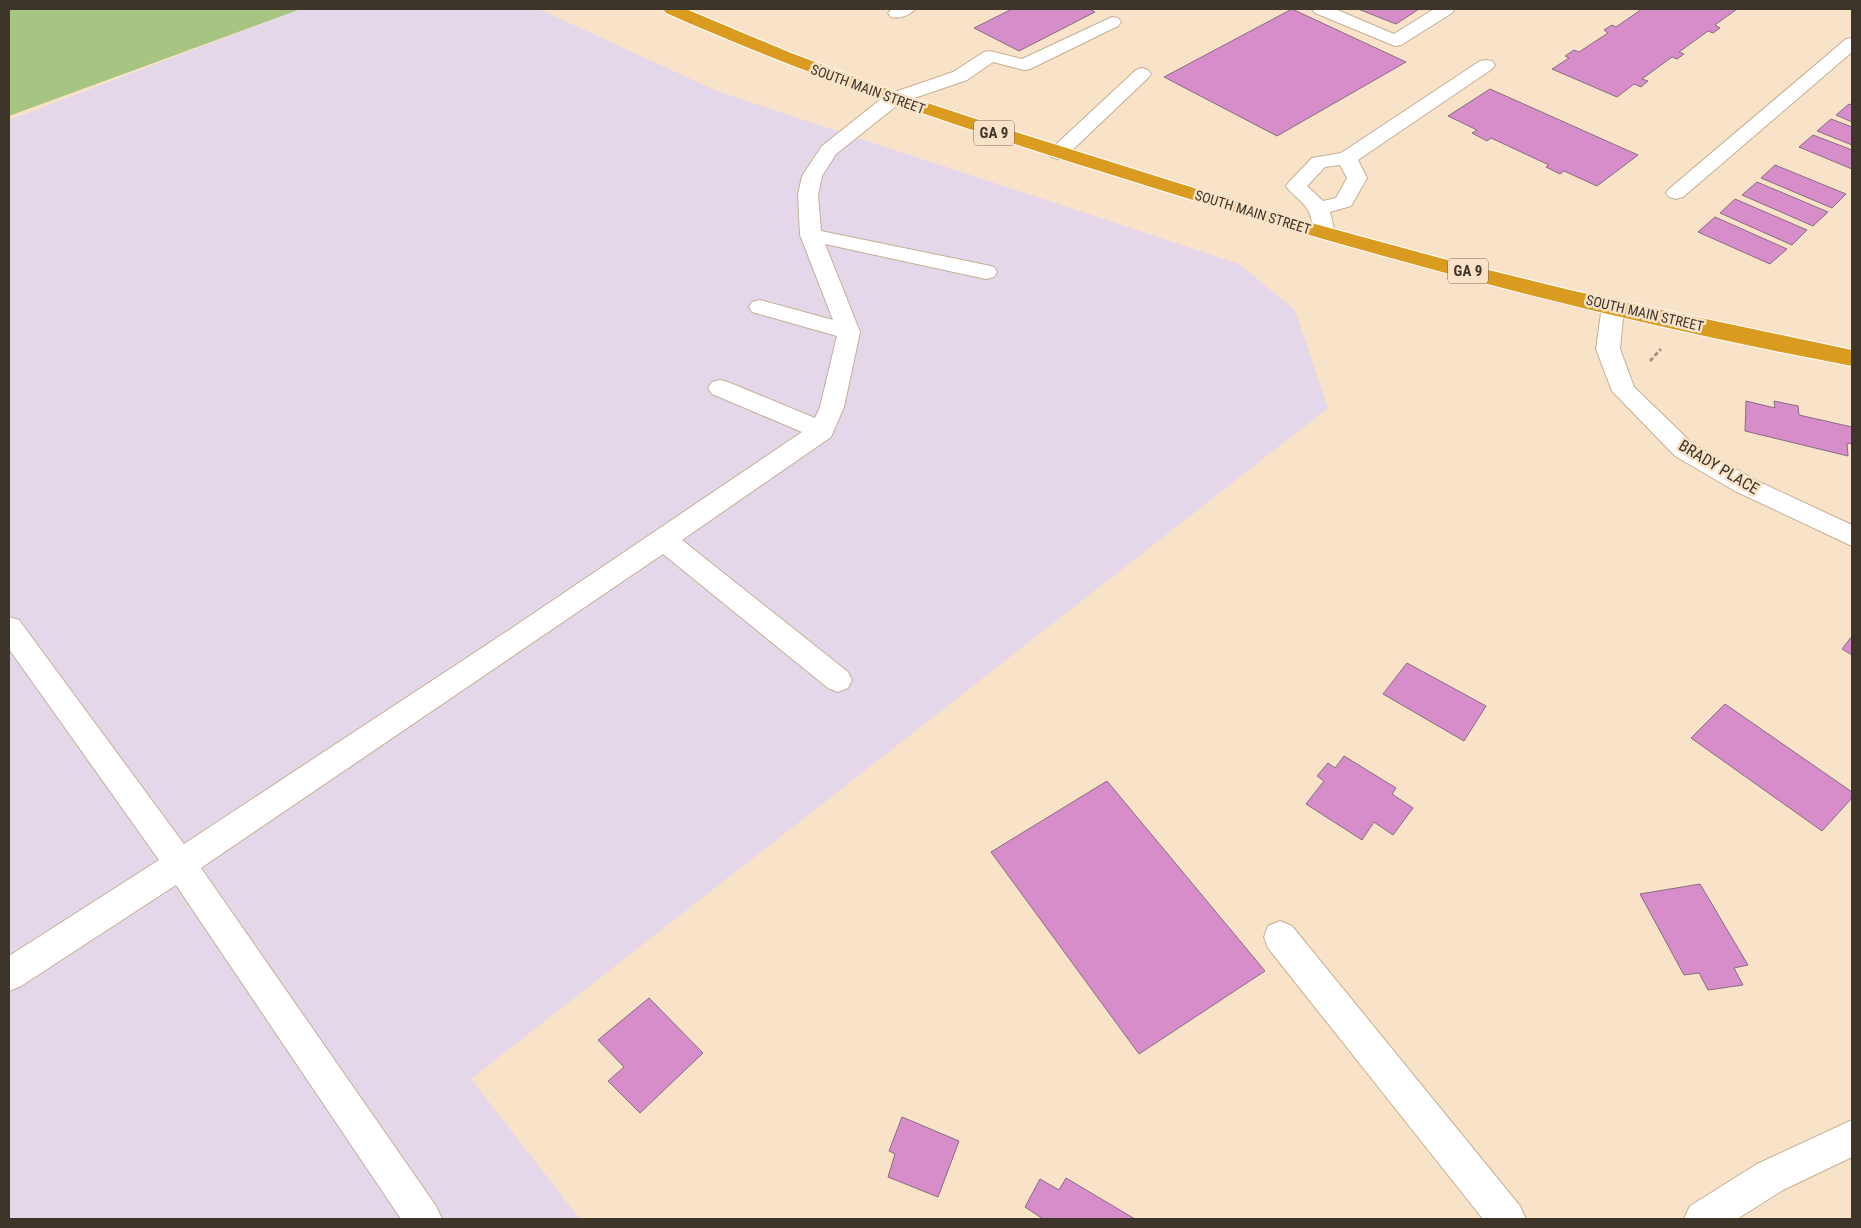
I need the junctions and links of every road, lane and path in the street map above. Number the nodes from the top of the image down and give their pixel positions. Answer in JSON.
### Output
{"nodes":[{"id":1,"x":672,"y":9,"type":"edge"},
{"id":2,"x":1321,"y":9,"type":"edge"},
{"id":3,"x":1446,"y":9,"type":"edge"},
{"id":4,"x":1112,"y":22,"type":"dead end"},
{"id":5,"x":1852,"y":43,"type":"edge"},
{"id":6,"x":1486,"y":65,"type":"dead end"},
{"id":7,"x":1142,"y":74,"type":"dead end"},
{"id":8,"x":893,"y":99,"type":"junction"},
{"id":9,"x":1058,"y":153,"type":"junction"},
{"id":10,"x":1347,"y":158,"type":"junction"},
{"id":11,"x":1676,"y":193,"type":"dead end"},
{"id":12,"x":1319,"y":208,"type":"junction"},
{"id":13,"x":1324,"y":233,"type":"junction"},
{"id":14,"x":811,"y":235,"type":"junction"},
{"id":15,"x":986,"y":272,"type":"dead end"},
{"id":16,"x":1613,"y":306,"type":"junction"},
{"id":17,"x":760,"y":307,"type":"dead end"},
{"id":18,"x":850,"y":332,"type":"junction"},
{"id":19,"x":1852,"y":358,"type":"edge"},
{"id":20,"x":720,"y":388,"type":"dead end"},
{"id":21,"x":822,"y":431,"type":"junction"},
{"id":22,"x":1852,"y":536,"type":"edge"},
{"id":23,"x":664,"y":540,"type":"junction"},
{"id":24,"x":9,"y":628,"type":"edge"},
{"id":25,"x":838,"y":680,"type":"dead end"},
{"id":26,"x":181,"y":865,"type":"junction"},
{"id":27,"x":1280,"y":937,"type":"dead end"},
{"id":28,"x":9,"y":975,"type":"edge"},
{"id":29,"x":1852,"y":1138,"type":"edge"},
{"id":30,"x":423,"y":1219,"type":"edge"},
{"id":31,"x":1507,"y":1219,"type":"edge"},
{"id":32,"x":1703,"y":1219,"type":"edge"}],
"edges":[{"from":1,"to":8,"type":"highway","name":"SOUTH MAIN STREET","number":"GA 9"},
{"from":2,"to":3,"type":"street"},
{"from":4,"to":8,"type":"street"},
{"from":5,"to":11,"type":"street"},
{"from":6,"to":10,"type":"street"},
{"from":7,"to":9,"type":"street"},
{"from":8,"to":9,"type":"highway","name":"SOUTH MAIN STREET","number":"GA 9"},
{"from":8,"to":14,"type":"street"},
{"from":9,"to":13,"type":"highway","name":"SOUTH MAIN STREET","number":"GA 9"},
{"from":10,"to":12,"type":"street"},
{"from":10,"to":12,"type":"street"},
{"from":12,"to":13,"type":"street"},
{"from":13,"to":16,"type":"highway","name":"SOUTH MAIN STREET","number":"GA 9"},
{"from":14,"to":15,"type":"street"},
{"from":14,"to":18,"type":"street"},
{"from":16,"to":19,"type":"highway","name":"SOUTH MAIN STREET","number":"GA 9"},
{"from":16,"to":22,"type":"street","name":"BRADY PLACE"},
{"from":17,"to":18,"type":"street"},
{"from":18,"to":21,"type":"street"},
{"from":20,"to":21,"type":"street"},
{"from":21,"to":23,"type":"street"},
{"from":23,"to":25,"type":"street"},
{"from":23,"to":26,"type":"street"},
{"from":24,"to":26,"type":"street"},
{"from":26,"to":28,"type":"street"},
{"from":26,"to":30,"type":"street"},
{"from":27,"to":31,"type":"street"},
{"from":29,"to":32,"type":"street"}]}
